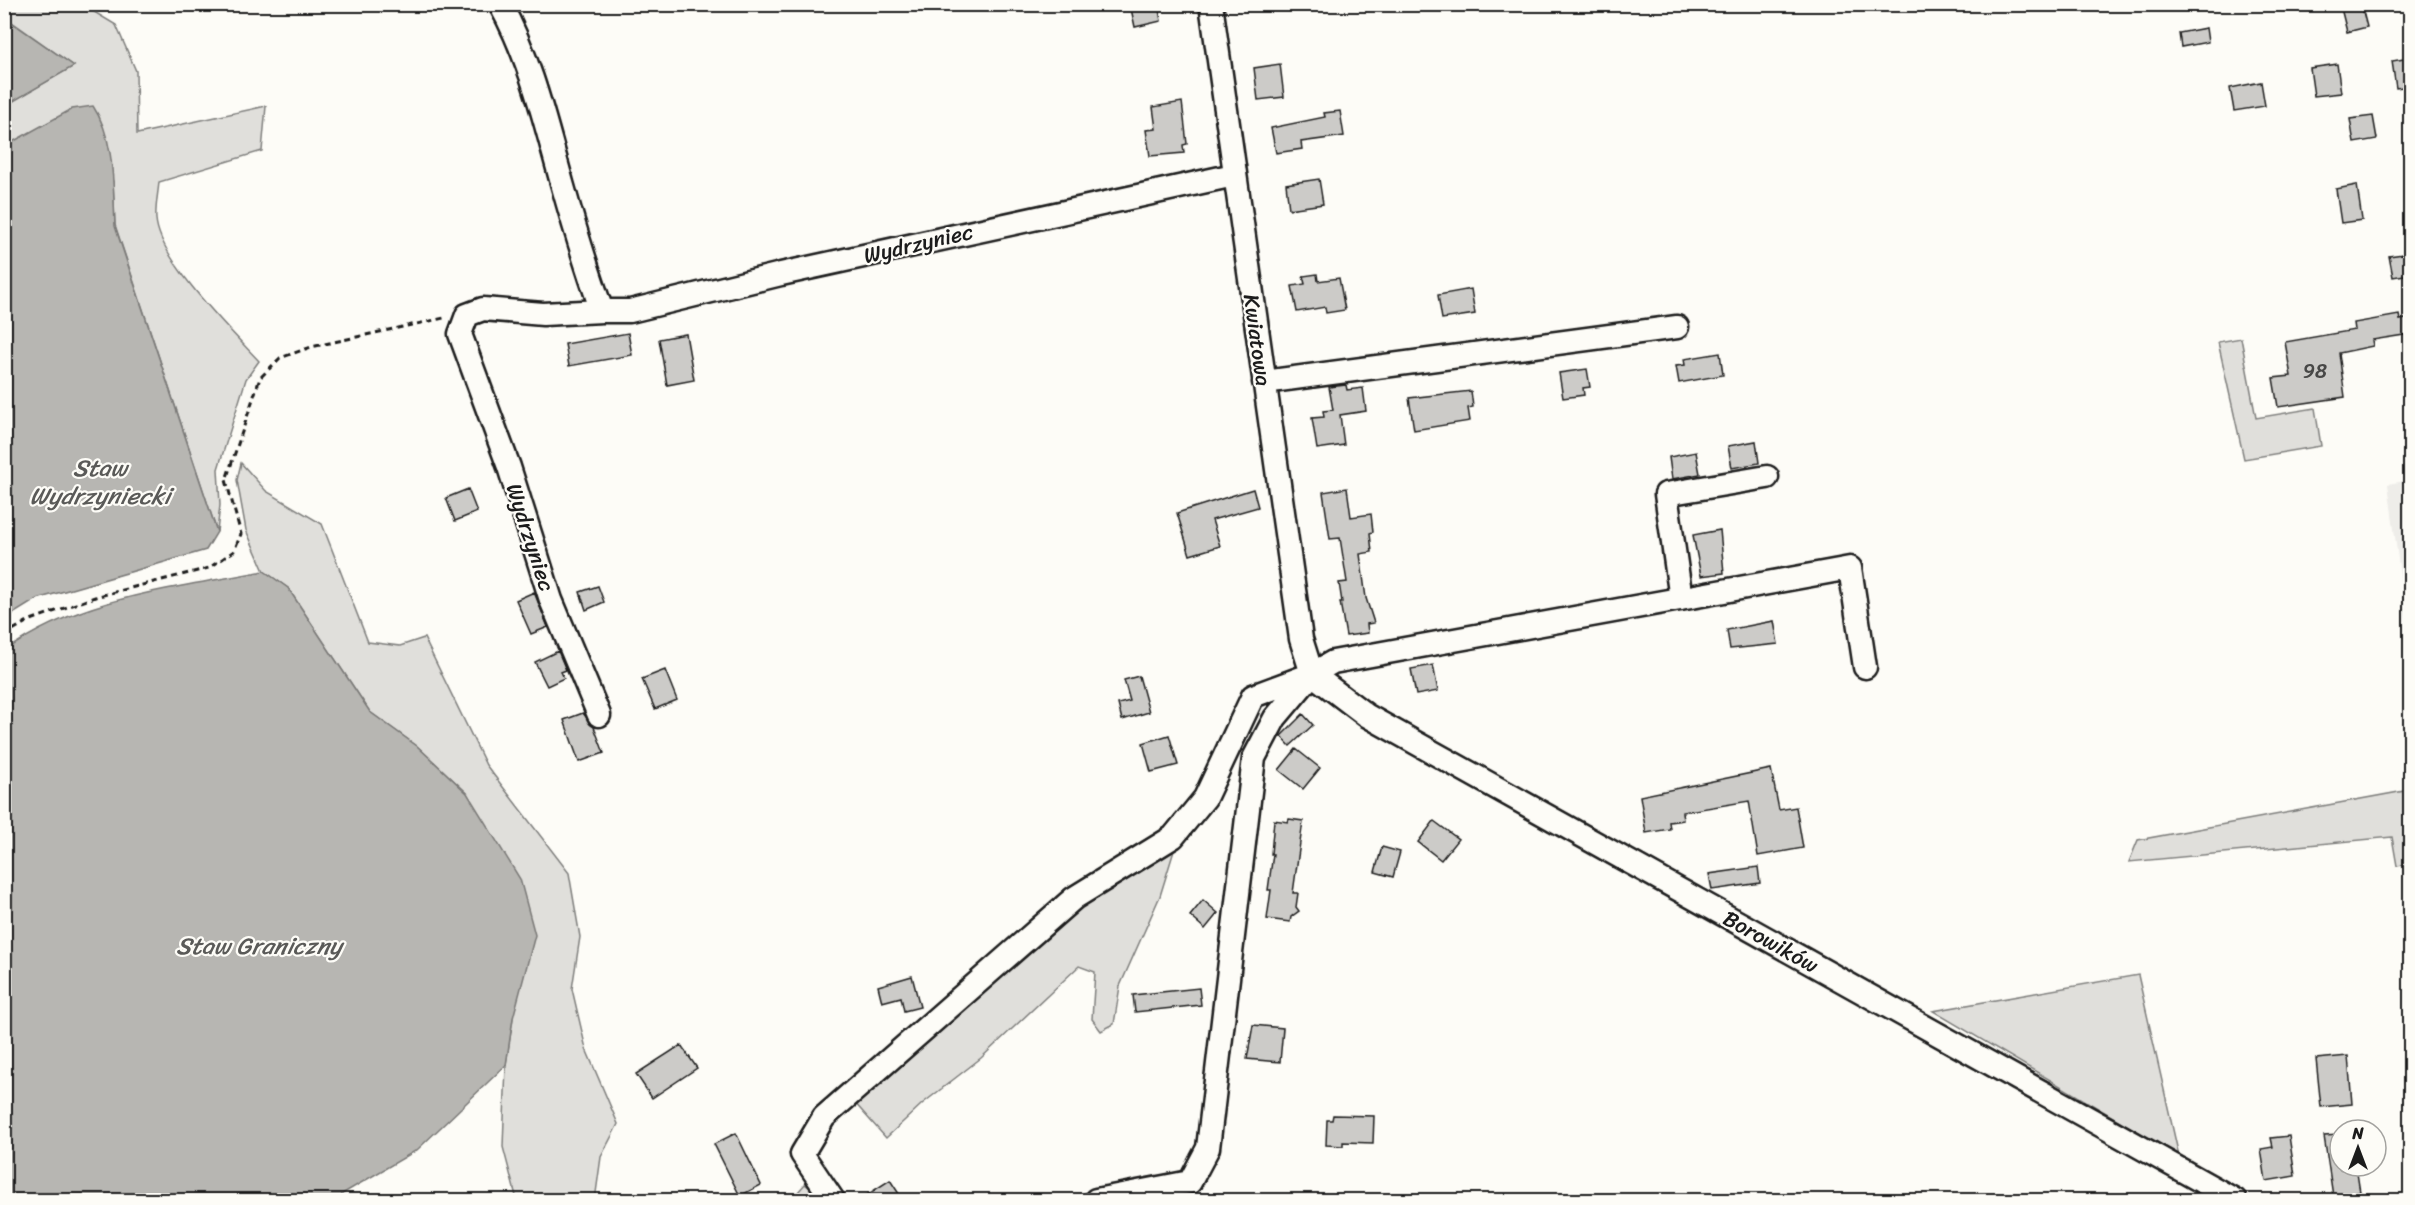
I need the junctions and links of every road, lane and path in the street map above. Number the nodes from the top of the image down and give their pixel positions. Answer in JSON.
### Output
{"nodes":[{"id":1,"x":500,"y":4,"type":"edge"},
{"id":2,"x":1211,"y":4,"type":"edge"},
{"id":3,"x":1234,"y":175,"type":"junction"},
{"id":4,"x":602,"y":311,"type":"junction"},
{"id":5,"x":467,"y":315,"type":"junction"},
{"id":6,"x":1677,"y":327,"type":"dead end"},
{"id":7,"x":1264,"y":382,"type":"junction"},
{"id":8,"x":1767,"y":477,"type":"dead end"},
{"id":9,"x":1681,"y":598,"type":"junction"},
{"id":10,"x":4,"y":635,"type":"edge"},
{"id":11,"x":1865,"y":667,"type":"dead end"},
{"id":12,"x":1312,"y":674,"type":"junction"},
{"id":13,"x":599,"y":715,"type":"dead end"},
{"id":14,"x":832,"y":1200,"type":"edge"},
{"id":15,"x":1096,"y":1200,"type":"edge"},
{"id":16,"x":2235,"y":1200,"type":"edge"}],
"edges":[{"from":1,"to":4,"type":"street"},
{"from":2,"to":3,"type":"street","name":"Kwiatowa"},
{"from":3,"to":4,"type":"street","name":"Wydrzyniec"},
{"from":3,"to":7,"type":"street","name":"Kwiatowa"},
{"from":4,"to":5,"type":"street","name":"Wydrzyniec"},
{"from":5,"to":10,"type":"path"},
{"from":5,"to":13,"type":"street","name":"Wydrzyniec"},
{"from":6,"to":7,"type":"street"},
{"from":7,"to":12,"type":"street","name":"Kwiatowa"},
{"from":8,"to":9,"type":"street"},
{"from":9,"to":11,"type":"street"},
{"from":9,"to":12,"type":"street"},
{"from":12,"to":14,"type":"street"},
{"from":12,"to":15,"type":"street"},
{"from":12,"to":16,"type":"street","name":"Borowików"}]}
